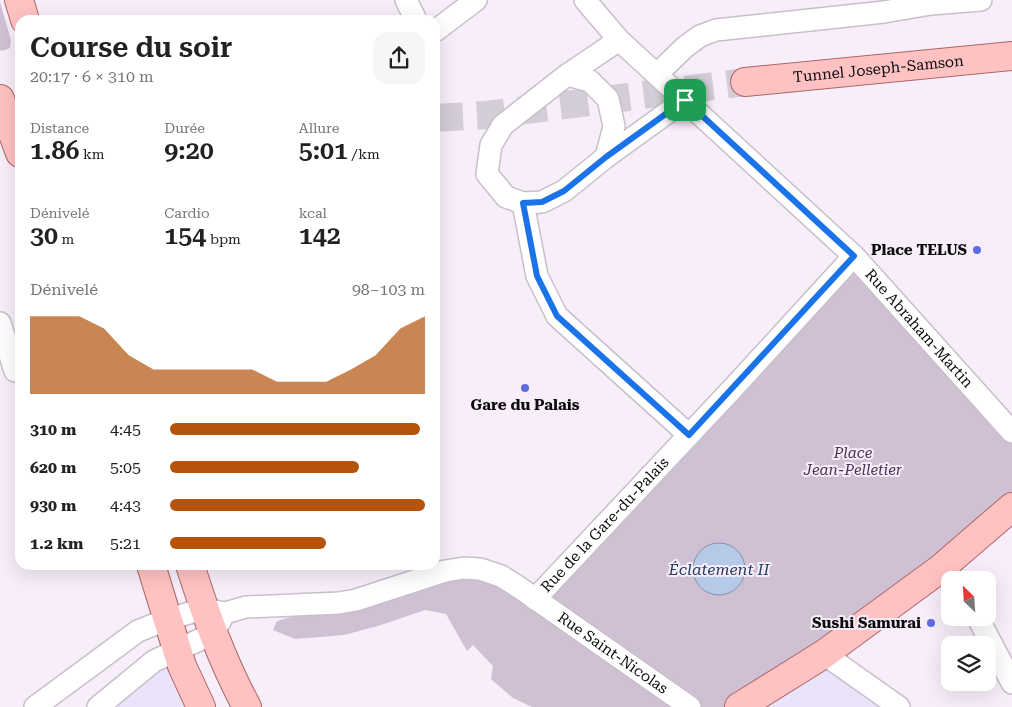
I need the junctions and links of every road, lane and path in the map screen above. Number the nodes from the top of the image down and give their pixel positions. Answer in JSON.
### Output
{"nodes":[{"id":1,"x":19,"y":0,"type":"edge"},
{"id":2,"x":406,"y":0,"type":"edge"},
{"id":3,"x":476,"y":0,"type":"edge"},
{"id":4,"x":585,"y":0,"type":"edge"},
{"id":5,"x":981,"y":0,"type":"edge"},
{"id":6,"x":24,"y":15,"type":"edge"},
{"id":7,"x":414,"y":15,"type":"edge"},
{"id":8,"x":440,"y":27,"type":"edge"},
{"id":9,"x":619,"y":40,"type":"junction"},
{"id":10,"x":1012,"y":56,"type":"edge"},
{"id":11,"x":657,"y":74,"type":"junction"},
{"id":12,"x":567,"y":75,"type":"junction"},
{"id":13,"x":745,"y":82,"type":"tunnel mouth"},
{"id":14,"x":0,"y":98,"type":"edge"},
{"id":15,"x":685,"y":100,"type":"junction"},
{"id":16,"x":15,"y":139,"type":"edge"},
{"id":17,"x":606,"y":157,"type":"junction"},
{"id":18,"x":523,"y":203,"type":"junction"},
{"id":19,"x":854,"y":256,"type":"junction"},
{"id":20,"x":0,"y":323,"type":"edge"},
{"id":21,"x":15,"y":367,"type":"edge"},
{"id":22,"x":1012,"y":432,"type":"edge"},
{"id":23,"x":689,"y":435,"type":"junction"},
{"id":24,"x":1012,"y":507,"type":"edge"},
{"id":25,"x":153,"y":570,"type":"edge"},
{"id":26,"x":192,"y":570,"type":"edge"},
{"id":27,"x":949,"y":571,"type":"edge"},
{"id":28,"x":941,"y":577,"type":"edge"},
{"id":29,"x":535,"y":599,"type":"junction"},
{"id":30,"x":214,"y":618,"type":"junction"},
{"id":31,"x":168,"y":619,"type":"junction"},
{"id":32,"x":982,"y":626,"type":"edge"},
{"id":33,"x":176,"y":650,"type":"junction"},
{"id":34,"x":824,"y":654,"type":"junction"},
{"id":35,"x":1012,"y":683,"type":"edge"},
{"id":36,"x":35,"y":707,"type":"edge"},
{"id":37,"x":98,"y":707,"type":"edge"},
{"id":38,"x":201,"y":707,"type":"edge"},
{"id":39,"x":247,"y":707,"type":"edge"},
{"id":40,"x":690,"y":707,"type":"edge"},
{"id":41,"x":739,"y":707,"type":"edge"},
{"id":42,"x":899,"y":707,"type":"edge"}],
"edges":[{"from":1,"to":6,"type":"main road"},
{"from":2,"to":7,"type":"street"},
{"from":3,"to":8,"type":"street"},
{"from":4,"to":9,"type":"street","name":"Rue Abraham-Martin"},
{"from":5,"to":11,"type":"street"},
{"from":9,"to":11,"type":"street","name":"Rue Abraham-Martin"},
{"from":9,"to":12,"type":"street"},
{"from":10,"to":13,"type":"main road","name":"Tunnel Joseph-Samson"},
{"from":11,"to":15,"type":"street","name":"Rue Abraham-Martin"},
{"from":12,"to":17,"type":"street"},
{"from":12,"to":18,"type":"street"},
{"from":14,"to":16,"type":"main road"},
{"from":15,"to":17,"type":"street"},
{"from":15,"to":19,"type":"street","name":"Rue Abraham-Martin"},
{"from":17,"to":18,"type":"street"},
{"from":18,"to":23,"type":"street"},
{"from":19,"to":22,"type":"street","name":"Rue Abraham-Martin"},
{"from":19,"to":23,"type":"street","name":"Rue de la Gare-du-Palais"},
{"from":20,"to":21,"type":"street"},
{"from":23,"to":29,"type":"street","name":"Rue de la Gare-du-Palais"},
{"from":24,"to":27,"type":"main road"},
{"from":25,"to":31,"type":"main road"},
{"from":26,"to":30,"type":"main road"},
{"from":28,"to":34,"type":"main road"},
{"from":29,"to":30,"type":"street","name":"Rue de la Gare-du-Palais"},
{"from":29,"to":40,"type":"street","name":"Rue Saint-Nicolas"},
{"from":30,"to":31,"type":"street","name":"Rue de la Gare-du-Palais"},
{"from":30,"to":33,"type":"street","name":"Rue de la Gare-du-Palais"},
{"from":30,"to":39,"type":"main road"},
{"from":31,"to":33,"type":"main road"},
{"from":31,"to":36,"type":"street","name":"Rue de la Gare-du-Palais"},
{"from":32,"to":35,"type":"street"},
{"from":33,"to":37,"type":"street","name":"Rue de la Gare-du-Palais"},
{"from":33,"to":38,"type":"main road"},
{"from":34,"to":41,"type":"main road"},
{"from":34,"to":42,"type":"street"}]}
